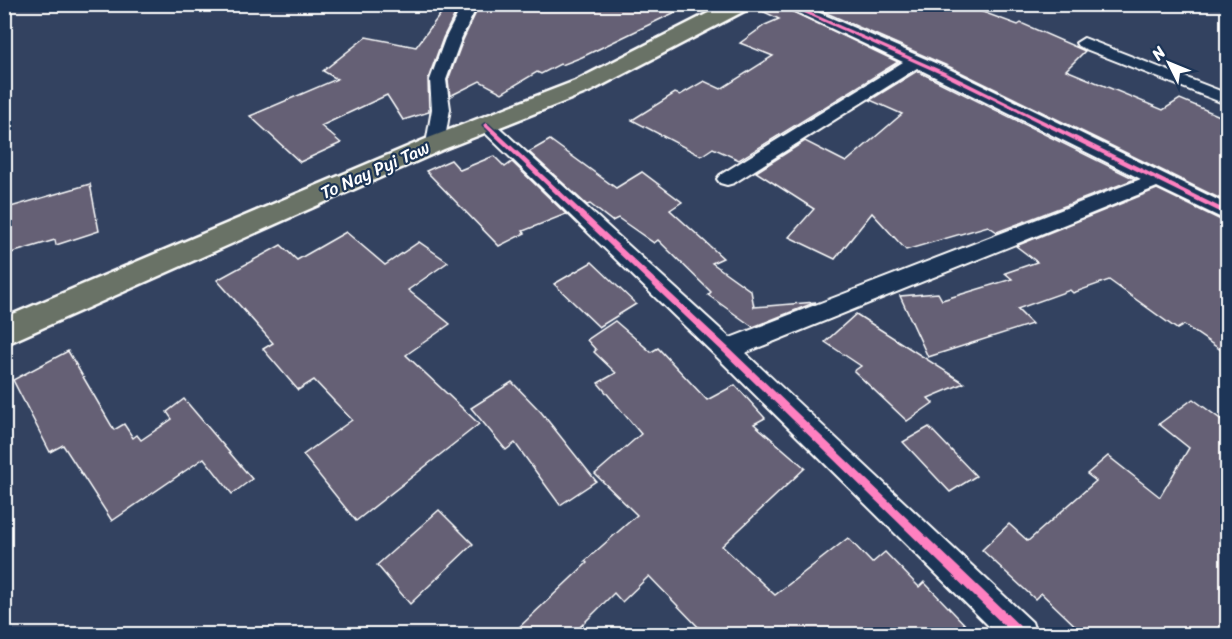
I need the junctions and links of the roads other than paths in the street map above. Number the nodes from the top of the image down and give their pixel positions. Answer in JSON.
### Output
{"nodes":[{"id":1,"x":471,"y":4,"type":"edge"},
{"id":2,"x":743,"y":4,"type":"edge"},
{"id":3,"x":786,"y":4,"type":"edge"},
{"id":4,"x":1084,"y":43,"type":"dead end"},
{"id":5,"x":916,"y":61,"type":"junction"},
{"id":6,"x":1227,"y":100,"type":"edge"},
{"id":7,"x":486,"y":124,"type":"junction"},
{"id":8,"x":435,"y":144,"type":"junction"},
{"id":9,"x":727,"y":179,"type":"dead end"},
{"id":10,"x":1159,"y":179,"type":"junction"},
{"id":11,"x":1227,"y":214,"type":"edge"},
{"id":12,"x":4,"y":332,"type":"edge"},
{"id":13,"x":726,"y":350,"type":"junction"},
{"id":14,"x":1020,"y":634,"type":"edge"}],
"edges":[{"from":1,"to":8,"type":"street"},
{"from":2,"to":7,"type":"main road","name":"To Nay Pyi Taw"},
{"from":3,"to":5,"type":"street"},
{"from":4,"to":6,"type":"street"},
{"from":5,"to":9,"type":"street"},
{"from":5,"to":10,"type":"street"},
{"from":7,"to":8,"type":"main road","name":"To Nay Pyi Taw"},
{"from":7,"to":13,"type":"street"},
{"from":8,"to":12,"type":"main road","name":"To Nay Pyi Taw"},
{"from":10,"to":11,"type":"street"},
{"from":10,"to":13,"type":"street"},
{"from":13,"to":14,"type":"street"}]}
